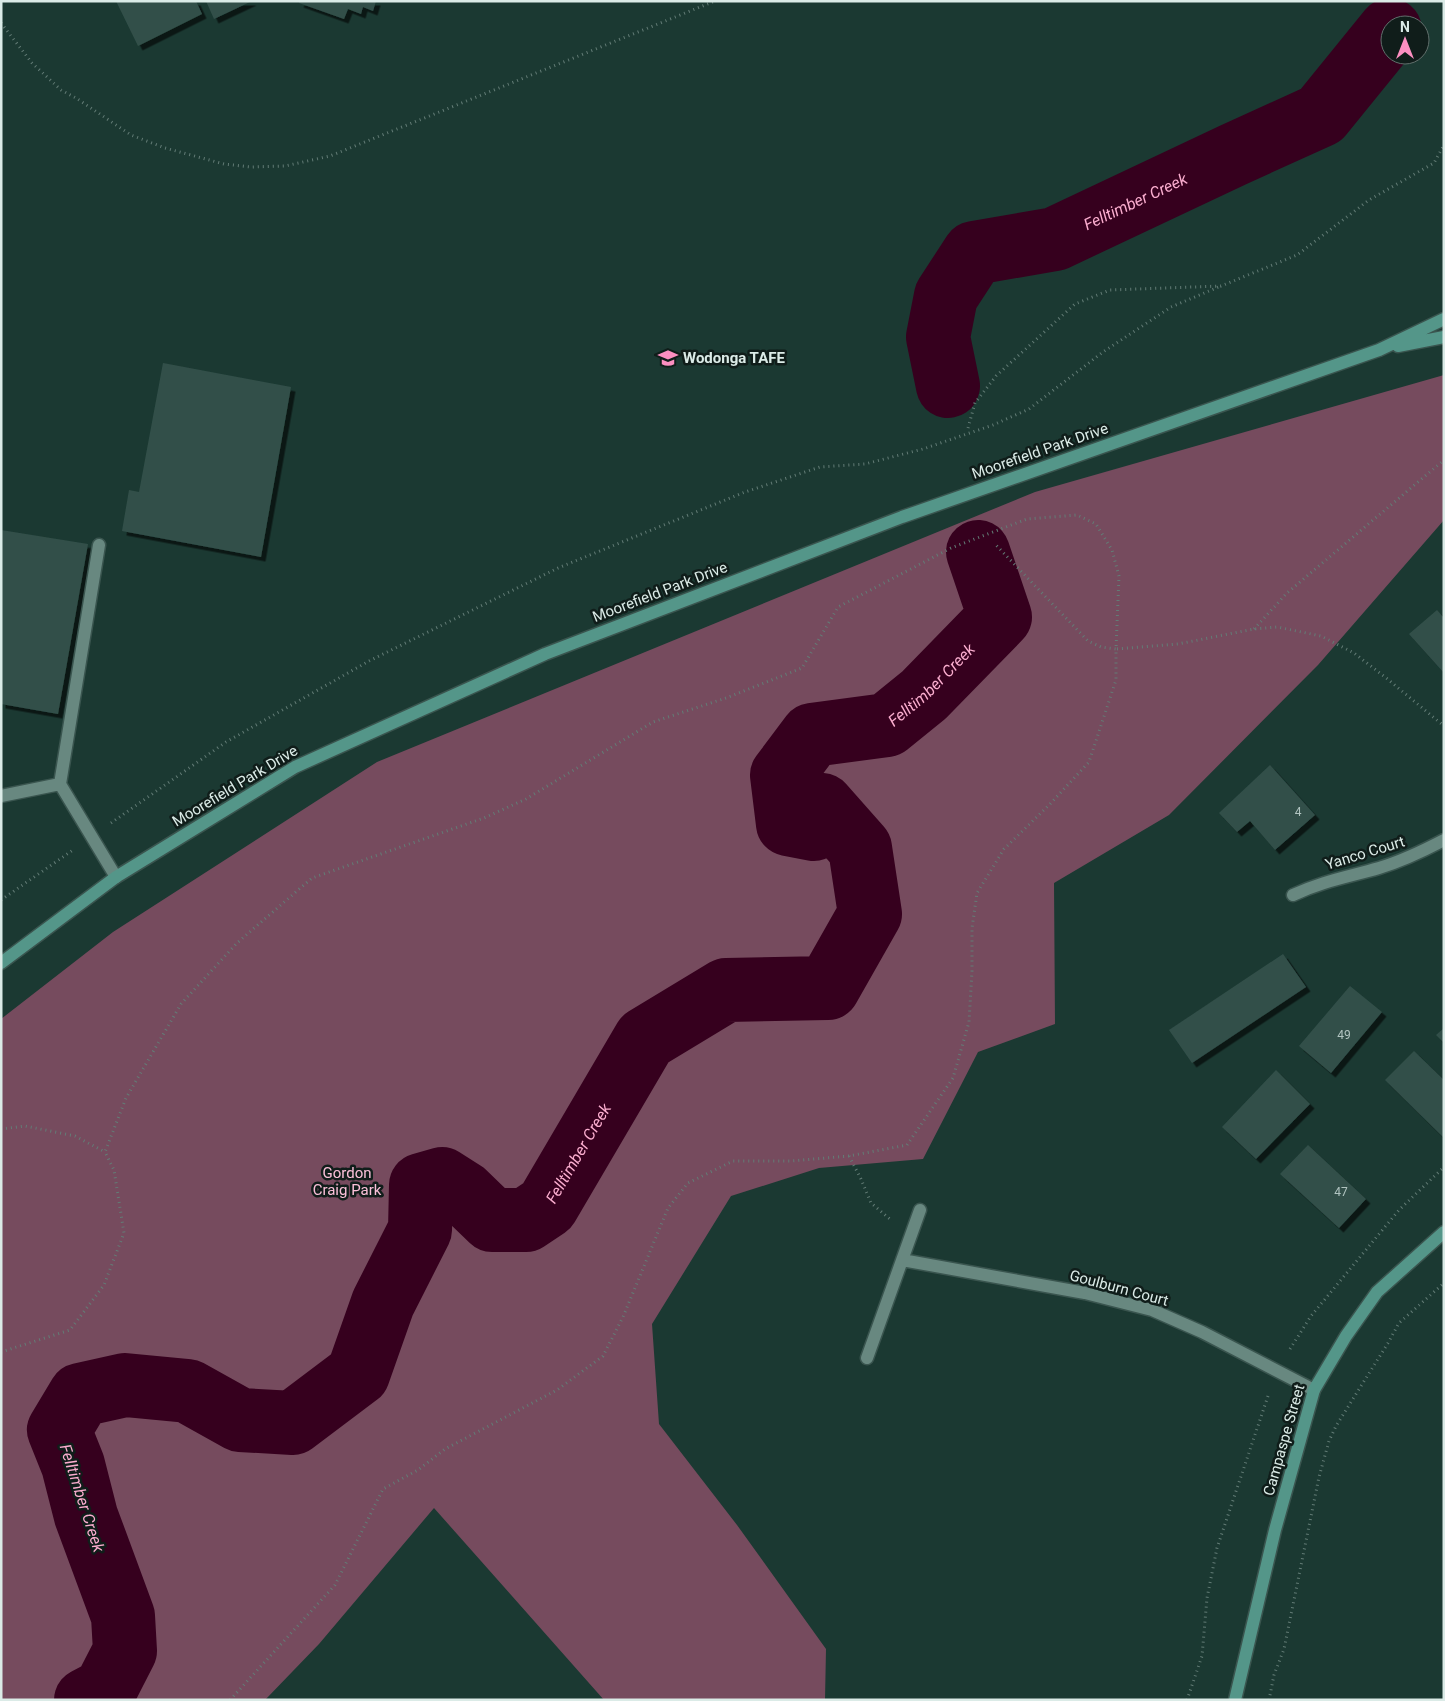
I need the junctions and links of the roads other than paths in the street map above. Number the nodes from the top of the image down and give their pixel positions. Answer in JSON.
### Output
{"nodes":[{"id":1,"x":1444,"y":319,"type":"edge"},
{"id":2,"x":1444,"y":337,"type":"edge"},
{"id":3,"x":1379,"y":350,"type":"junction"},
{"id":4,"x":99,"y":546,"type":"dead end"},
{"id":5,"x":60,"y":784,"type":"junction"},
{"id":6,"x":1,"y":796,"type":"edge"},
{"id":7,"x":1444,"y":840,"type":"edge"},
{"id":8,"x":116,"y":877,"type":"junction"},
{"id":9,"x":1293,"y":895,"type":"dead end"},
{"id":10,"x":1,"y":963,"type":"edge"},
{"id":11,"x":920,"y":1210,"type":"dead end"},
{"id":12,"x":1444,"y":1232,"type":"edge"},
{"id":13,"x":902,"y":1260,"type":"junction"},
{"id":14,"x":867,"y":1358,"type":"dead end"},
{"id":15,"x":1314,"y":1390,"type":"junction"},
{"id":16,"x":1235,"y":1700,"type":"edge"}],
"edges":[{"from":1,"to":3,"type":"main road","name":"Moorefield Park Drive"},
{"from":2,"to":3,"type":"main road","name":"Moorefield Park Drive"},
{"from":3,"to":8,"type":"main road","name":"Moorefield Park Drive"},
{"from":4,"to":5,"type":"street"},
{"from":5,"to":6,"type":"street"},
{"from":5,"to":8,"type":"street"},
{"from":7,"to":9,"type":"street","name":"Yanco Court"},
{"from":8,"to":10,"type":"main road","name":"Moorefield Park Drive"},
{"from":11,"to":13,"type":"street"},
{"from":12,"to":15,"type":"main road","name":"Campaspe Street"},
{"from":13,"to":14,"type":"street"},
{"from":13,"to":15,"type":"street","name":"Goulburn Court"},
{"from":15,"to":16,"type":"main road","name":"Campaspe Street"}]}
